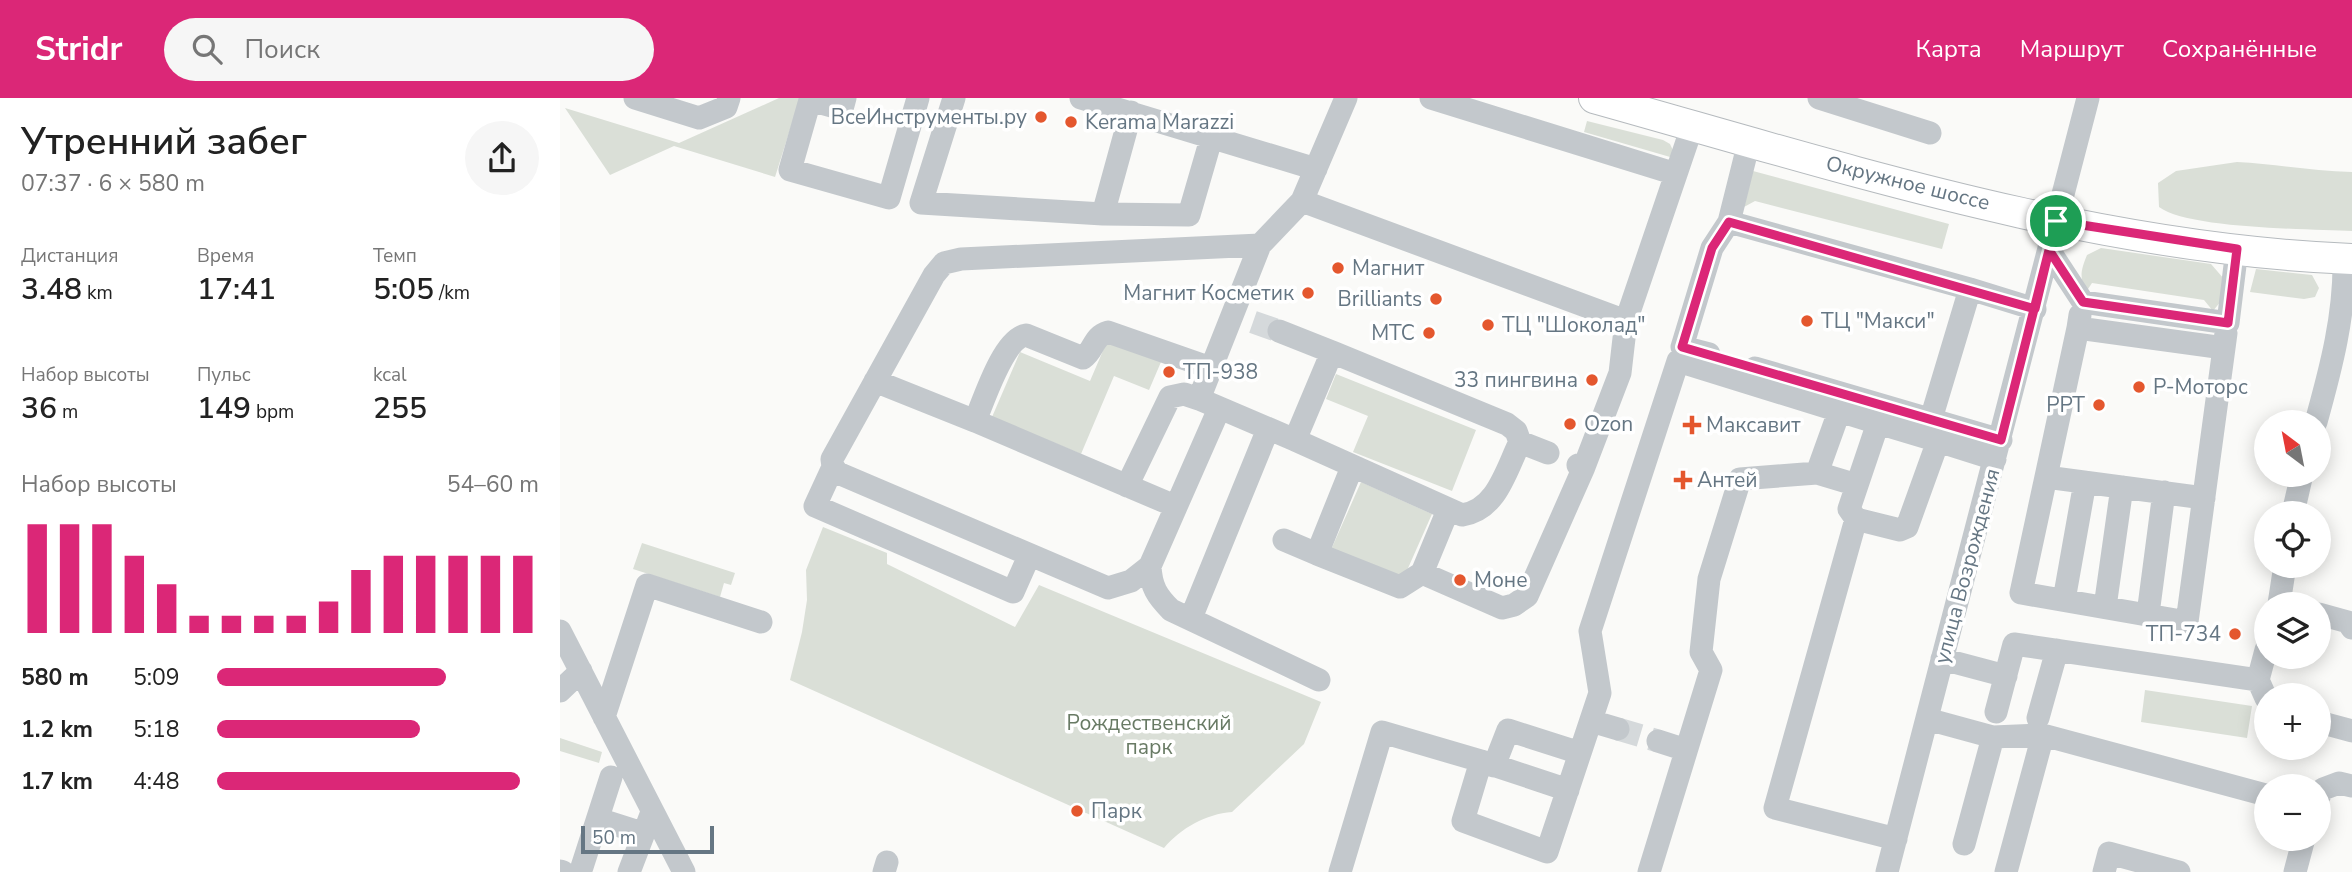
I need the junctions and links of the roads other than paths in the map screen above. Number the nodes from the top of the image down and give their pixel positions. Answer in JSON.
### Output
{"nodes":[{"id":1,"x":635,"y":98,"type":"edge"},
{"id":2,"x":729,"y":98,"type":"edge"},
{"id":3,"x":845,"y":98,"type":"edge"},
{"id":4,"x":918,"y":98,"type":"edge"},
{"id":5,"x":954,"y":98,"type":"edge"},
{"id":6,"x":1081,"y":98,"type":"edge"},
{"id":7,"x":1346,"y":98,"type":"edge"},
{"id":8,"x":1431,"y":98,"type":"edge"},
{"id":9,"x":1594,"y":98,"type":"edge"},
{"id":10,"x":1819,"y":98,"type":"edge"},
{"id":11,"x":2088,"y":98,"type":"edge"},
{"id":12,"x":1631,"y":103,"type":"edge"},
{"id":13,"x":1131,"y":112,"type":"junction"},
{"id":14,"x":1692,"y":127,"type":"junction"},
{"id":15,"x":1930,"y":133,"type":"dead end"},
{"id":16,"x":1212,"y":139,"type":"junction"},
{"id":17,"x":1748,"y":142,"type":"junction"},
{"id":18,"x":1316,"y":169,"type":"junction"},
{"id":19,"x":1676,"y":174,"type":"junction"},
{"id":20,"x":1302,"y":201,"type":"junction"},
{"id":21,"x":1103,"y":214,"type":"junction"},
{"id":22,"x":2056,"y":221,"type":"junction"},
{"id":23,"x":1729,"y":222,"type":"junction"},
{"id":24,"x":1260,"y":245,"type":"junction"},
{"id":25,"x":2237,"y":249,"type":"junction"},
{"id":26,"x":2049,"y":250,"type":"junction"},
{"id":27,"x":2348,"y":259,"type":"edge"},
{"id":28,"x":1970,"y":289,"type":"junction"},
{"id":29,"x":2083,"y":302,"type":"junction"},
{"id":30,"x":2035,"y":309,"type":"junction"},
{"id":31,"x":1626,"y":321,"type":"junction"},
{"id":32,"x":2228,"y":323,"type":"junction"},
{"id":33,"x":2078,"y":328,"type":"junction"},
{"id":34,"x":1279,"y":331,"type":"tunnel mouth"},
{"id":35,"x":2224,"y":348,"type":"junction"},
{"id":36,"x":1332,"y":352,"type":"junction"},
{"id":37,"x":2343,"y":358,"type":"edge"},
{"id":38,"x":1211,"y":368,"type":"junction"},
{"id":39,"x":875,"y":381,"type":"junction"},
{"id":40,"x":1209,"y":404,"type":"junction"},
{"id":41,"x":1840,"y":410,"type":"junction"},
{"id":42,"x":2321,"y":410,"type":"edge"},
{"id":43,"x":975,"y":421,"type":"junction"},
{"id":44,"x":1878,"y":423,"type":"junction"},
{"id":45,"x":1268,"y":429,"type":"junction"},
{"id":46,"x":1934,"y":430,"type":"junction"},
{"id":47,"x":1295,"y":440,"type":"junction"},
{"id":48,"x":1520,"y":442,"type":"junction"},
{"id":49,"x":1998,"y":449,"type":"junction"},
{"id":50,"x":1548,"y":453,"type":"dead end"},
{"id":51,"x":833,"y":467,"type":"junction"},
{"id":52,"x":1352,"y":467,"type":"junction"},
{"id":53,"x":1818,"y":472,"type":"junction"},
{"id":54,"x":2046,"y":477,"type":"junction"},
{"id":55,"x":2085,"y":482,"type":"junction"},
{"id":56,"x":1857,"y":485,"type":"junction"},
{"id":57,"x":1127,"y":486,"type":"junction"},
{"id":58,"x":2122,"y":487,"type":"junction"},
{"id":59,"x":2164,"y":492,"type":"junction"},
{"id":60,"x":2204,"y":498,"type":"junction"},
{"id":61,"x":1175,"y":506,"type":"junction"},
{"id":62,"x":1448,"y":510,"type":"junction"},
{"id":63,"x":1856,"y":519,"type":"junction"},
{"id":64,"x":1284,"y":540,"type":"dead end"},
{"id":65,"x":1317,"y":554,"type":"junction"},
{"id":66,"x":1028,"y":556,"type":"junction"},
{"id":67,"x":1150,"y":566,"type":"junction"},
{"id":68,"x":1422,"y":573,"type":"junction"},
{"id":69,"x":2064,"y":600,"type":"junction"},
{"id":70,"x":2105,"y":607,"type":"junction"},
{"id":71,"x":2148,"y":614,"type":"junction"},
{"id":72,"x":2331,"y":617,"type":"edge"},
{"id":73,"x":1191,"y":618,"type":"junction"},
{"id":74,"x":761,"y":622,"type":"dead end"},
{"id":75,"x":2351,"y":623,"type":"edge"},
{"id":76,"x":560,"y":631,"type":"edge"},
{"id":77,"x":2057,"y":650,"type":"junction"},
{"id":78,"x":1942,"y":659,"type":"junction"},
{"id":79,"x":581,"y":671,"type":"junction"},
{"id":80,"x":2006,"y":676,"type":"junction"},
{"id":81,"x":1319,"y":680,"type":"dead end"},
{"id":82,"x":2254,"y":687,"type":"edge"},
{"id":83,"x":560,"y":691,"type":"edge"},
{"id":84,"x":1996,"y":712,"type":"dead end"},
{"id":85,"x":604,"y":717,"type":"junction"},
{"id":86,"x":1927,"y":719,"type":"junction"},
{"id":87,"x":1591,"y":721,"type":"junction"},
{"id":88,"x":2331,"y":725,"type":"edge"},
{"id":89,"x":2040,"y":727,"type":"junction"},
{"id":90,"x":1618,"y":729,"type":"tunnel mouth"},
{"id":91,"x":2352,"y":731,"type":"edge"},
{"id":92,"x":1993,"y":737,"type":"junction"},
{"id":93,"x":1658,"y":741,"type":"tunnel mouth"},
{"id":94,"x":1686,"y":750,"type":"junction"},
{"id":95,"x":1580,"y":753,"type":"junction"},
{"id":96,"x":1488,"y":763,"type":"junction"},
{"id":97,"x":611,"y":777,"type":"dead end"},
{"id":98,"x":2331,"y":786,"type":"edge"},
{"id":99,"x":2352,"y":786,"type":"edge"},
{"id":100,"x":1567,"y":790,"type":"junction"},
{"id":101,"x":2254,"y":791,"type":"edge"},
{"id":102,"x":652,"y":812,"type":"junction"},
{"id":103,"x":598,"y":819,"type":"junction"},
{"id":104,"x":642,"y":833,"type":"junction"},
{"id":105,"x":1896,"y":839,"type":"junction"},
{"id":106,"x":1964,"y":844,"type":"dead end"},
{"id":107,"x":2301,"y":851,"type":"edge"},
{"id":108,"x":568,"y":870,"type":"edge"},
{"id":109,"x":629,"y":872,"type":"edge"},
{"id":110,"x":684,"y":872,"type":"edge"},
{"id":111,"x":1340,"y":872,"type":"edge"},
{"id":112,"x":1649,"y":872,"type":"edge"},
{"id":113,"x":1887,"y":872,"type":"edge"},
{"id":114,"x":2006,"y":872,"type":"edge"},
{"id":115,"x":2104,"y":872,"type":"edge"},
{"id":116,"x":2179,"y":872,"type":"edge"},
{"id":117,"x":2295,"y":872,"type":"edge"}],
"edges":[{"from":1,"to":2,"type":"street"},
{"from":3,"to":4,"type":"street"},
{"from":5,"to":21,"type":"street"},
{"from":6,"to":13,"type":"street"},
{"from":7,"to":18,"type":"street"},
{"from":8,"to":19,"type":"street"},
{"from":9,"to":12,"type":"main road","name":"Окружное шоссе"},
{"from":10,"to":15,"type":"street"},
{"from":11,"to":22,"type":"street","name":"улица Возрождения"},
{"from":12,"to":14,"type":"main road","name":"Окружное шоссе"},
{"from":13,"to":16,"type":"street"},
{"from":13,"to":21,"type":"street"},
{"from":14,"to":17,"type":"main road","name":"Окружное шоссе"},
{"from":14,"to":19,"type":"street"},
{"from":16,"to":18,"type":"street"},
{"from":16,"to":21,"type":"street"},
{"from":17,"to":22,"type":"main road","name":"Окружное шоссе"},
{"from":17,"to":23,"type":"street"},
{"from":18,"to":20,"type":"street"},
{"from":19,"to":31,"type":"street"},
{"from":20,"to":24,"type":"street"},
{"from":20,"to":31,"type":"street"},
{"from":22,"to":25,"type":"main road","name":"Окружное шоссе"},
{"from":22,"to":26,"type":"street","name":"улица Возрождения"},
{"from":23,"to":28,"type":"street"},
{"from":23,"to":46,"type":"street"},
{"from":24,"to":38,"type":"street"},
{"from":24,"to":39,"type":"street"},
{"from":25,"to":27,"type":"main road","name":"Окружное шоссе"},
{"from":25,"to":32,"type":"street"},
{"from":26,"to":29,"type":"street"},
{"from":26,"to":30,"type":"street","name":"улица Возрождения"},
{"from":27,"to":37,"type":"street"},
{"from":28,"to":30,"type":"street"},
{"from":28,"to":46,"type":"street"},
{"from":29,"to":32,"type":"street"},
{"from":29,"to":33,"type":"street"},
{"from":30,"to":49,"type":"street","name":"улица Возрождения"},
{"from":31,"to":68,"type":"street"},
{"from":32,"to":35,"type":"street"},
{"from":33,"to":35,"type":"street"},
{"from":33,"to":54,"type":"street"},
{"from":34,"to":36,"type":"street"},
{"from":35,"to":60,"type":"street"},
{"from":36,"to":47,"type":"street"},
{"from":36,"to":48,"type":"street"},
{"from":37,"to":42,"type":"street"},
{"from":38,"to":40,"type":"street"},
{"from":38,"to":43,"type":"street"},
{"from":39,"to":43,"type":"street"},
{"from":39,"to":51,"type":"street"},
{"from":40,"to":45,"type":"street"},
{"from":40,"to":57,"type":"street"},
{"from":40,"to":61,"type":"street"},
{"from":41,"to":44,"type":"street"},
{"from":41,"to":53,"type":"street"},
{"from":41,"to":87,"type":"street"},
{"from":43,"to":57,"type":"street"},
{"from":44,"to":46,"type":"street"},
{"from":44,"to":56,"type":"street"},
{"from":45,"to":47,"type":"street"},
{"from":45,"to":73,"type":"street"},
{"from":46,"to":49,"type":"street"},
{"from":46,"to":63,"type":"street"},
{"from":47,"to":52,"type":"street"},
{"from":48,"to":50,"type":"street"},
{"from":48,"to":62,"type":"street"},
{"from":49,"to":78,"type":"street","name":"улица Возрождения"},
{"from":51,"to":66,"type":"street"},
{"from":51,"to":66,"type":"street"},
{"from":52,"to":62,"type":"street"},
{"from":52,"to":65,"type":"street"},
{"from":53,"to":56,"type":"street"},
{"from":53,"to":94,"type":"street"},
{"from":54,"to":55,"type":"street"},
{"from":54,"to":69,"type":"street"},
{"from":55,"to":58,"type":"street"},
{"from":55,"to":69,"type":"street"},
{"from":56,"to":63,"type":"street"},
{"from":57,"to":61,"type":"street"},
{"from":58,"to":59,"type":"street"},
{"from":58,"to":70,"type":"street"},
{"from":59,"to":60,"type":"street"},
{"from":59,"to":71,"type":"street"},
{"from":60,"to":71,"type":"street"},
{"from":61,"to":67,"type":"street"},
{"from":62,"to":68,"type":"street"},
{"from":63,"to":105,"type":"street"},
{"from":64,"to":65,"type":"street"},
{"from":65,"to":68,"type":"street"},
{"from":66,"to":67,"type":"street"},
{"from":67,"to":73,"type":"street"},
{"from":69,"to":70,"type":"street"},
{"from":70,"to":71,"type":"street"},
{"from":72,"to":75,"type":"street"},
{"from":73,"to":81,"type":"street"},
{"from":74,"to":85,"type":"street"},
{"from":76,"to":79,"type":"street"},
{"from":77,"to":80,"type":"street"},
{"from":77,"to":82,"type":"street"},
{"from":77,"to":89,"type":"street"},
{"from":78,"to":80,"type":"street"},
{"from":78,"to":86,"type":"street","name":"улица Возрождения"},
{"from":79,"to":83,"type":"street"},
{"from":79,"to":85,"type":"street"},
{"from":80,"to":84,"type":"street"},
{"from":85,"to":102,"type":"street"},
{"from":86,"to":92,"type":"street"},
{"from":86,"to":105,"type":"street","name":"улица Возрождения"},
{"from":87,"to":90,"type":"street"},
{"from":87,"to":95,"type":"street"},
{"from":88,"to":91,"type":"street"},
{"from":89,"to":92,"type":"street"},
{"from":89,"to":101,"type":"street"},
{"from":89,"to":114,"type":"street"},
{"from":92,"to":106,"type":"street"},
{"from":93,"to":94,"type":"street"},
{"from":94,"to":112,"type":"street"},
{"from":95,"to":96,"type":"street"},
{"from":95,"to":100,"type":"street"},
{"from":96,"to":100,"type":"street"},
{"from":96,"to":100,"type":"street"},
{"from":96,"to":111,"type":"street"},
{"from":97,"to":103,"type":"street"},
{"from":98,"to":99,"type":"street"},
{"from":102,"to":104,"type":"street"},
{"from":102,"to":110,"type":"street"},
{"from":103,"to":104,"type":"street"},
{"from":103,"to":108,"type":"street"},
{"from":104,"to":109,"type":"street"},
{"from":105,"to":113,"type":"street","name":"улица Возрождения"},
{"from":107,"to":117,"type":"street"},
{"from":115,"to":116,"type":"street"}]}
